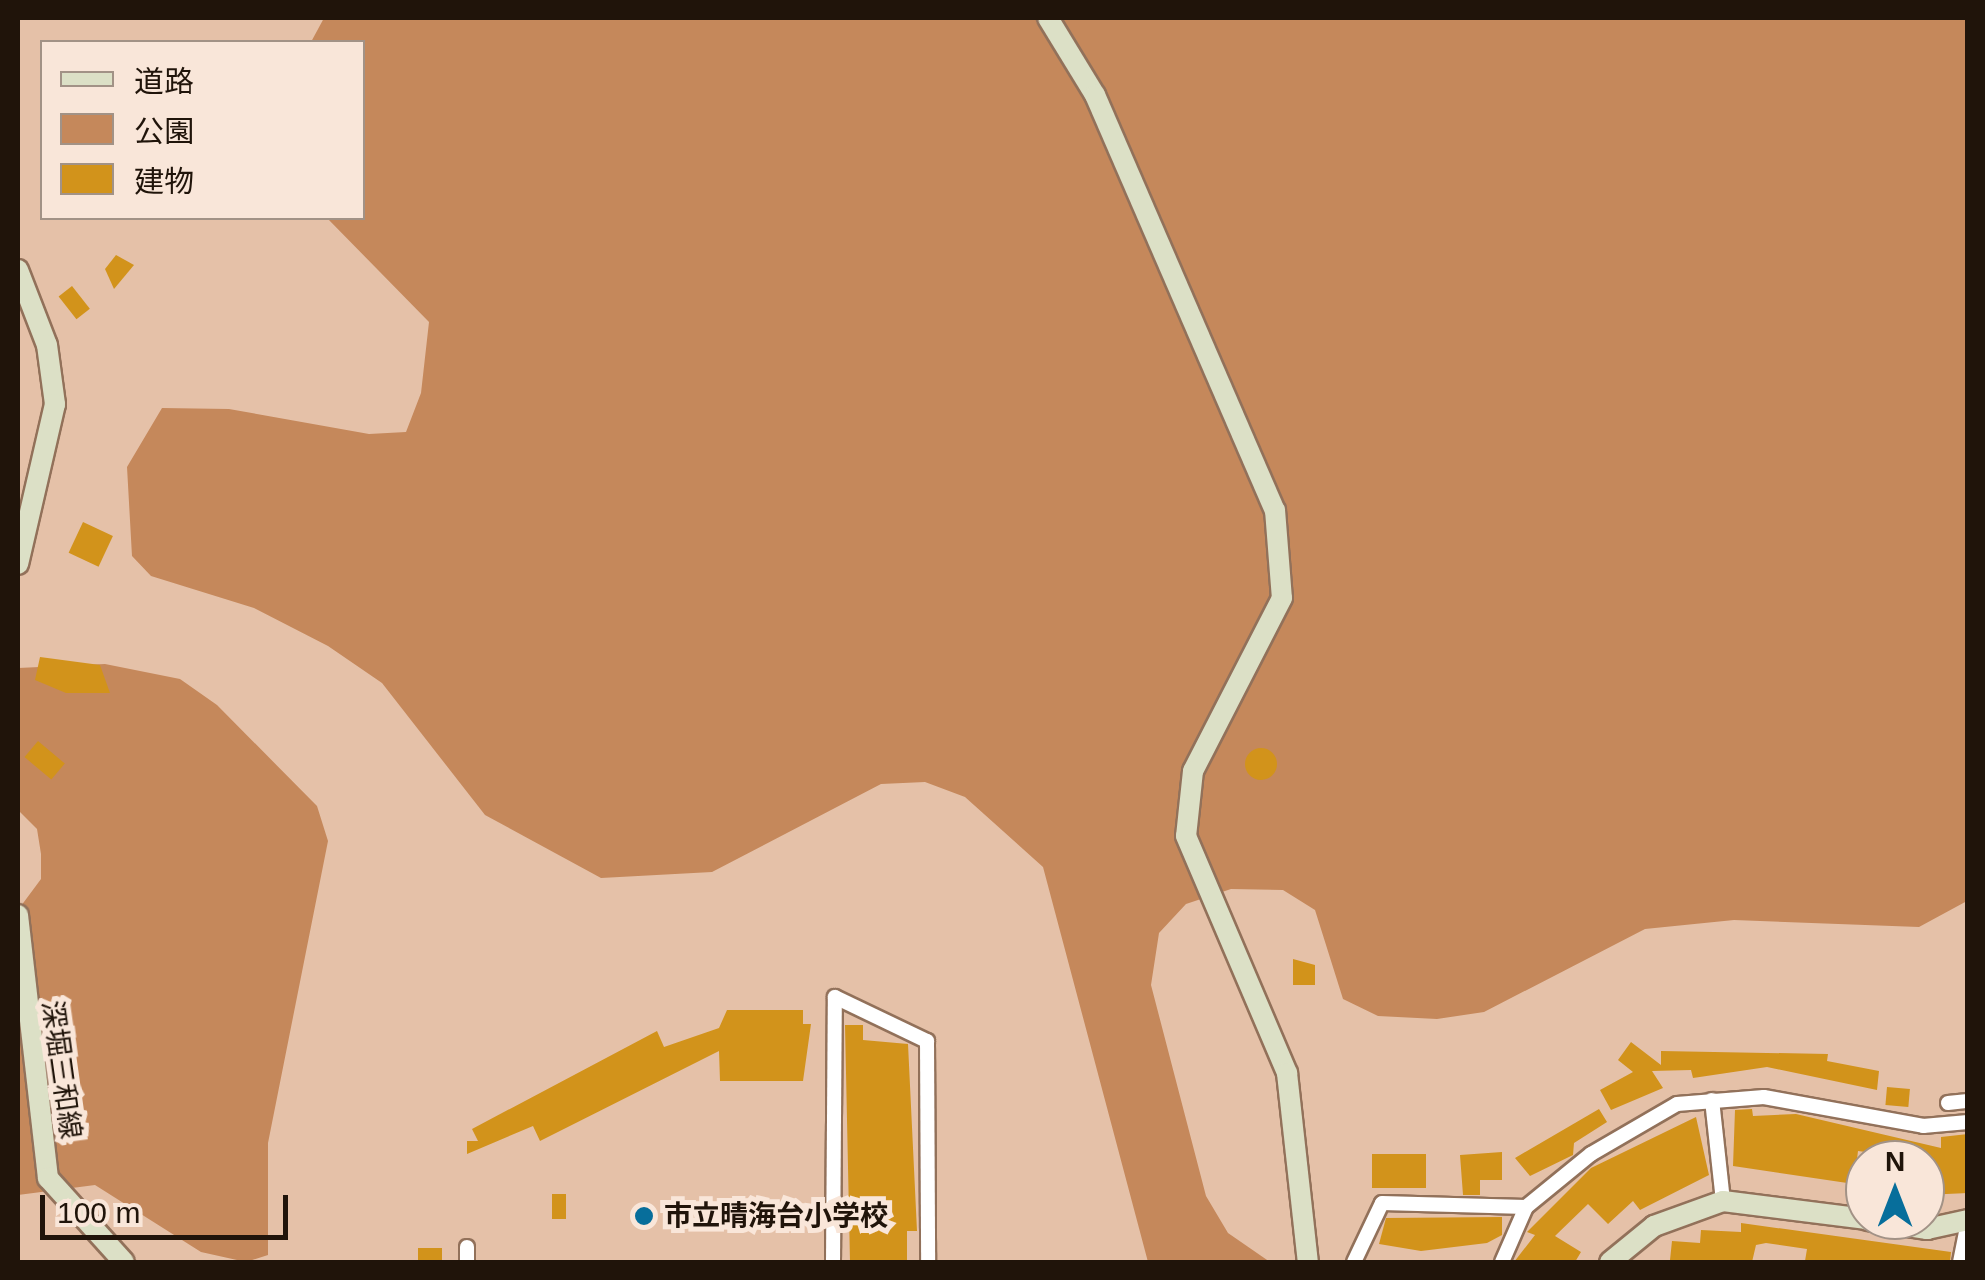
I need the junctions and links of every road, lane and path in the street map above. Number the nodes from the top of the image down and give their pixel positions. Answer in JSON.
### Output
{"nodes":[{"id":1,"x":1048,"y":18,"type":"edge"},
{"id":2,"x":18,"y":270,"type":"edge"},
{"id":3,"x":18,"y":564,"type":"edge"},
{"id":4,"x":18,"y":915,"type":"edge"},
{"id":5,"x":1712,"y":1100,"type":"junction"},
{"id":6,"x":1968,"y":1101,"type":"edge"},
{"id":7,"x":1948,"y":1104,"type":"dead end"},
{"id":8,"x":1968,"y":1122,"type":"edge"},
{"id":9,"x":1723,"y":1201,"type":"junction"},
{"id":10,"x":1526,"y":1207,"type":"junction"},
{"id":11,"x":1845,"y":1217,"type":"edge"},
{"id":12,"x":1967,"y":1221,"type":"edge"},
{"id":13,"x":124,"y":1262,"type":"edge"},
{"id":14,"x":833,"y":1262,"type":"edge"},
{"id":15,"x":928,"y":1262,"type":"edge"},
{"id":16,"x":1308,"y":1262,"type":"edge"},
{"id":17,"x":1354,"y":1262,"type":"edge"},
{"id":18,"x":1502,"y":1262,"type":"edge"},
{"id":19,"x":1611,"y":1262,"type":"edge"},
{"id":20,"x":1960,"y":1262,"type":"edge"}],
"edges":[{"from":1,"to":16,"type":"street"},
{"from":2,"to":3,"type":"street"},
{"from":4,"to":13,"type":"street","name":"深堀三和線"},
{"from":5,"to":8,"type":"street"},
{"from":5,"to":9,"type":"street"},
{"from":5,"to":10,"type":"street"},
{"from":6,"to":7,"type":"street"},
{"from":9,"to":11,"type":"street"},
{"from":9,"to":19,"type":"street"},
{"from":10,"to":17,"type":"street"},
{"from":10,"to":18,"type":"street"},
{"from":12,"to":20,"type":"street"},
{"from":14,"to":15,"type":"street"}]}
